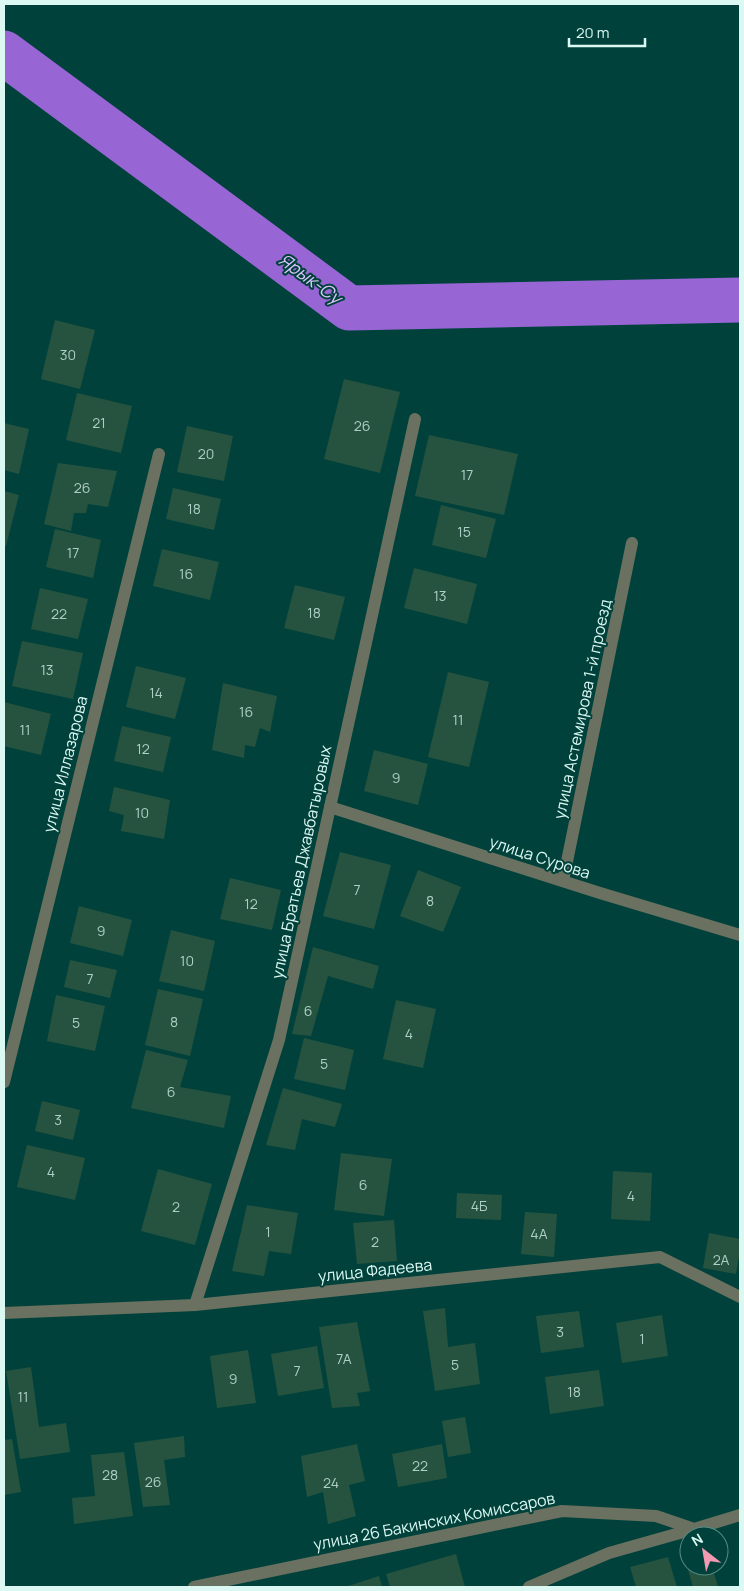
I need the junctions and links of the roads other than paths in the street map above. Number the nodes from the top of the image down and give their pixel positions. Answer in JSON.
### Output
{"nodes":[{"id":1,"x":415,"y":419,"type":"dead end"},
{"id":2,"x":158,"y":454,"type":"dead end"},
{"id":3,"x":632,"y":543,"type":"dead end"},
{"id":4,"x":330,"y":807,"type":"junction"},
{"id":5,"x":563,"y":881,"type":"junction"},
{"id":6,"x":740,"y":934,"type":"edge"},
{"id":7,"x":4,"y":1082,"type":"edge"},
{"id":8,"x":740,"y":1297,"type":"edge"},
{"id":9,"x":195,"y":1305,"type":"junction"},
{"id":10,"x":4,"y":1313,"type":"edge"},
{"id":11,"x":740,"y":1516,"type":"edge"},
{"id":12,"x":685,"y":1526,"type":"edge"},
{"id":13,"x":705,"y":1526,"type":"edge"},
{"id":14,"x":679,"y":1533,"type":"edge"},
{"id":15,"x":194,"y":1587,"type":"edge"},
{"id":16,"x":529,"y":1587,"type":"edge"}],
"edges":[{"from":1,"to":4,"type":"street","name":"улица Братьев Джавбатыровых"},
{"from":2,"to":7,"type":"street","name":"улица Иллазарова"},
{"from":3,"to":5,"type":"street","name":"улица Астемирова 1-й проезд"},
{"from":4,"to":5,"type":"street","name":"улица Сурова"},
{"from":4,"to":9,"type":"street","name":"улица Братьев Джавбатыровых"},
{"from":5,"to":6,"type":"street","name":"улица Сурова"},
{"from":8,"to":9,"type":"street","name":"улица Фадеева"},
{"from":9,"to":10,"type":"street","name":"улица Фадеева"},
{"from":11,"to":13,"type":"street"},
{"from":12,"to":15,"type":"street","name":"улица 26 Бакинских Комиссаров"},
{"from":14,"to":16,"type":"street"}]}
